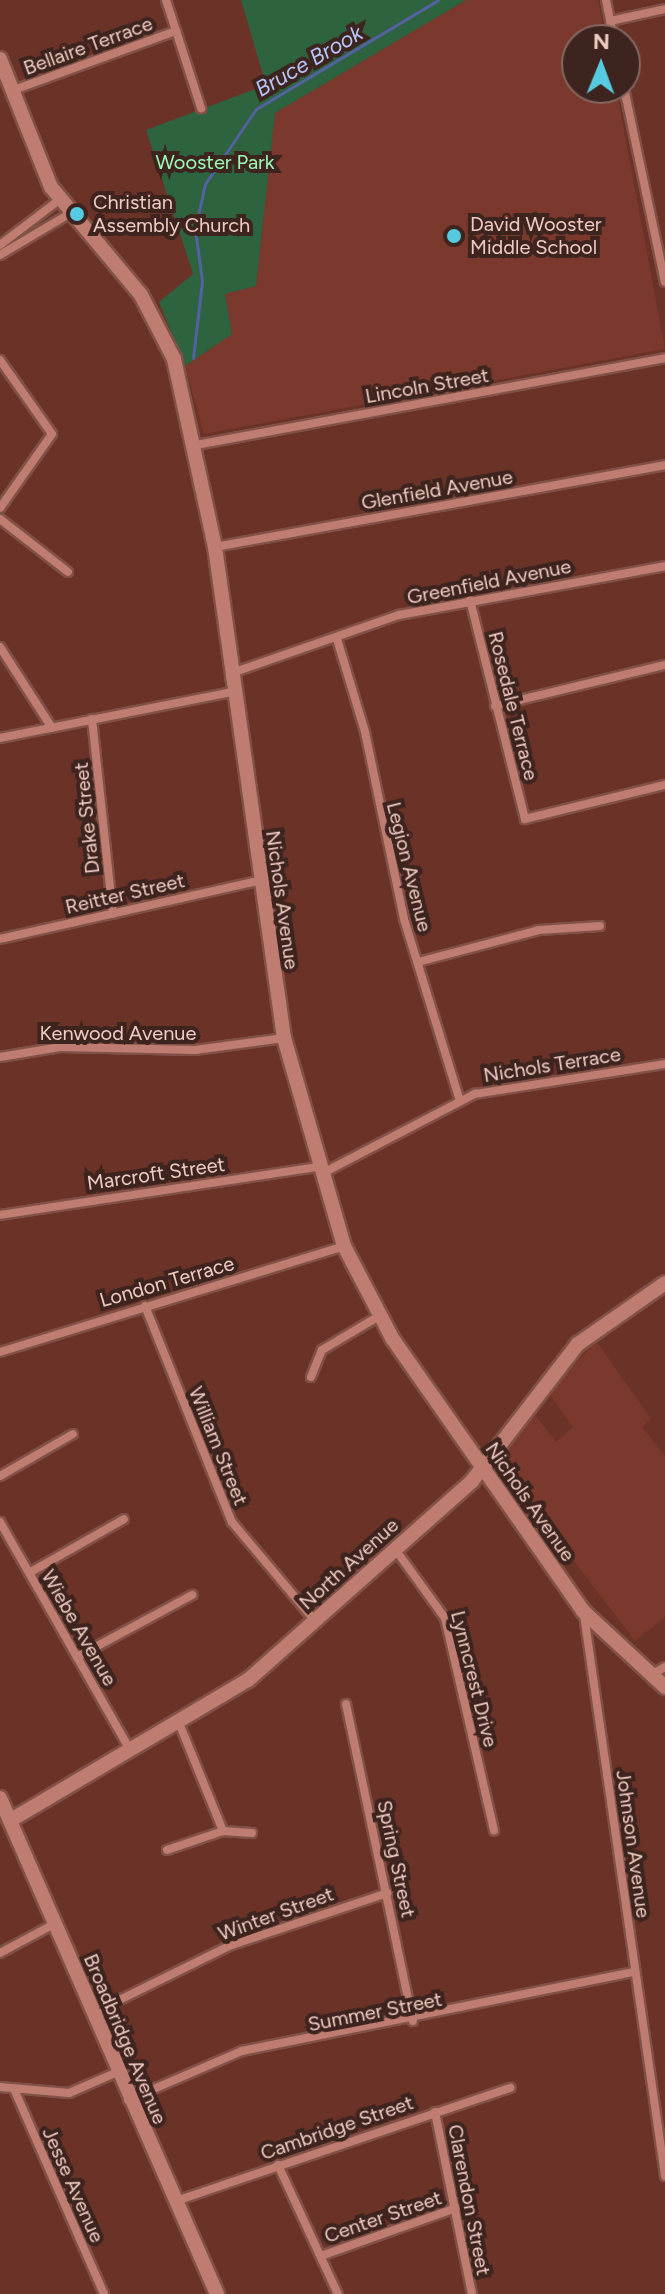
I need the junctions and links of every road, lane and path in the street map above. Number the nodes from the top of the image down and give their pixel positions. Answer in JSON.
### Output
{"nodes":[{"id":1,"x":166,"y":0,"type":"edge"},
{"id":2,"x":606,"y":0,"type":"edge"},
{"id":3,"x":665,"y":9,"type":"edge"},
{"id":4,"x":610,"y":21,"type":"junction"},
{"id":5,"x":611,"y":24,"type":"edge"},
{"id":6,"x":176,"y":31,"type":"junction"},
{"id":7,"x":0,"y":59,"type":"edge"},
{"id":8,"x":10,"y":91,"type":"junction"},
{"id":9,"x":627,"y":104,"type":"edge"},
{"id":10,"x":201,"y":108,"type":"dead end"},
{"id":11,"x":59,"y":200,"type":"junction"},
{"id":12,"x":69,"y":214,"type":"junction"},
{"id":13,"x":0,"y":245,"type":"edge"},
{"id":14,"x":0,"y":255,"type":"edge"},
{"id":15,"x":665,"y":282,"type":"edge"},
{"id":16,"x":665,"y":358,"type":"edge"},
{"id":17,"x":0,"y":360,"type":"edge"},
{"id":18,"x":196,"y":445,"type":"junction"},
{"id":19,"x":665,"y":465,"type":"edge"},
{"id":20,"x":0,"y":508,"type":"edge"},
{"id":21,"x":0,"y":519,"type":"edge"},
{"id":22,"x":215,"y":547,"type":"junction"},
{"id":23,"x":665,"y":566,"type":"edge"},
{"id":24,"x":68,"y":572,"type":"dead end"},
{"id":25,"x":470,"y":600,"type":"junction"},
{"id":26,"x":337,"y":639,"type":"junction"},
{"id":27,"x":0,"y":647,"type":"edge"},
{"id":28,"x":665,"y":665,"type":"edge"},
{"id":29,"x":232,"y":673,"type":"junction"},
{"id":30,"x":233,"y":692,"type":"junction"},
{"id":31,"x":495,"y":706,"type":"junction"},
{"id":32,"x":92,"y":719,"type":"junction"},
{"id":33,"x":52,"y":728,"type":"junction"},
{"id":34,"x":0,"y":738,"type":"edge"},
{"id":35,"x":665,"y":785,"type":"edge"},
{"id":36,"x":258,"y":881,"type":"junction"},
{"id":37,"x":113,"y":914,"type":"junction"},
{"id":38,"x":600,"y":926,"type":"dead end"},
{"id":39,"x":0,"y":939,"type":"edge"},
{"id":40,"x":418,"y":962,"type":"junction"},
{"id":41,"x":284,"y":1038,"type":"junction"},
{"id":42,"x":0,"y":1057,"type":"edge"},
{"id":43,"x":665,"y":1064,"type":"edge"},
{"id":44,"x":460,"y":1101,"type":"junction"},
{"id":45,"x":318,"y":1171,"type":"junction"},
{"id":46,"x":0,"y":1215,"type":"edge"},
{"id":47,"x":344,"y":1246,"type":"junction"},
{"id":48,"x":665,"y":1283,"type":"edge"},
{"id":49,"x":145,"y":1306,"type":"junction"},
{"id":50,"x":379,"y":1316,"type":"junction"},
{"id":51,"x":0,"y":1352,"type":"edge"},
{"id":52,"x":311,"y":1377,"type":"dead end"},
{"id":53,"x":73,"y":1434,"type":"dead end"},
{"id":54,"x":481,"y":1469,"type":"junction"},
{"id":55,"x":0,"y":1476,"type":"edge"},
{"id":56,"x":124,"y":1519,"type":"dead end"},
{"id":57,"x":0,"y":1522,"type":"edge"},
{"id":58,"x":395,"y":1549,"type":"junction"},
{"id":59,"x":29,"y":1573,"type":"junction"},
{"id":60,"x":192,"y":1595,"type":"dead end"},
{"id":61,"x":583,"y":1611,"type":"junction"},
{"id":62,"x":315,"y":1621,"type":"junction"},
{"id":63,"x":77,"y":1657,"type":"junction"},
{"id":64,"x":658,"y":1671,"type":"edge"},
{"id":65,"x":665,"y":1687,"type":"edge"},
{"id":66,"x":346,"y":1704,"type":"dead end"},
{"id":67,"x":179,"y":1723,"type":"junction"},
{"id":68,"x":130,"y":1750,"type":"junction"},
{"id":69,"x":0,"y":1798,"type":"edge"},
{"id":70,"x":11,"y":1820,"type":"junction"},
{"id":71,"x":494,"y":1830,"type":"dead end"},
{"id":72,"x":223,"y":1831,"type":"junction"},
{"id":73,"x":252,"y":1833,"type":"dead end"},
{"id":74,"x":167,"y":1850,"type":"dead end"},
{"id":75,"x":387,"y":1893,"type":"junction"},
{"id":76,"x":54,"y":1924,"type":"junction"},
{"id":77,"x":0,"y":1953,"type":"edge"},
{"id":78,"x":635,"y":1972,"type":"junction"},
{"id":79,"x":92,"y":2013,"type":"junction"},
{"id":80,"x":413,"y":2021,"type":"junction"},
{"id":81,"x":115,"y":2073,"type":"junction"},
{"id":82,"x":0,"y":2087,"type":"edge"},
{"id":83,"x":510,"y":2088,"type":"dead end"},
{"id":84,"x":14,"y":2089,"type":"junction"},
{"id":85,"x":128,"y":2100,"type":"junction"},
{"id":86,"x":435,"y":2112,"type":"junction"},
{"id":87,"x":278,"y":2165,"type":"junction"},
{"id":88,"x":665,"y":2176,"type":"edge"},
{"id":89,"x":175,"y":2201,"type":"junction"},
{"id":90,"x":456,"y":2208,"type":"junction"},
{"id":91,"x":321,"y":2256,"type":"junction"},
{"id":92,"x":104,"y":2294,"type":"edge"},
{"id":93,"x":217,"y":2294,"type":"edge"},
{"id":94,"x":338,"y":2294,"type":"edge"},
{"id":95,"x":472,"y":2294,"type":"edge"}],
"edges":[{"from":1,"to":6,"type":"street"},
{"from":2,"to":4,"type":"street"},
{"from":3,"to":4,"type":"street"},
{"from":4,"to":5,"type":"street"},
{"from":6,"to":8,"type":"street","name":"Bellaire Terrace"},
{"from":6,"to":10,"type":"street"},
{"from":7,"to":8,"type":"main road","name":"Nichols Avenue"},
{"from":8,"to":11,"type":"main road","name":"Nichols Avenue"},
{"from":9,"to":15,"type":"street"},
{"from":11,"to":12,"type":"main road","name":"Nichols Avenue"},
{"from":11,"to":13,"type":"street"},
{"from":12,"to":14,"type":"street"},
{"from":12,"to":18,"type":"main road","name":"Nichols Avenue"},
{"from":16,"to":18,"type":"street","name":"Lincoln Street"},
{"from":17,"to":20,"type":"street"},
{"from":18,"to":22,"type":"main road","name":"Nichols Avenue"},
{"from":19,"to":22,"type":"street","name":"Glenfield Avenue"},
{"from":21,"to":24,"type":"street"},
{"from":22,"to":29,"type":"main road","name":"Nichols Avenue"},
{"from":23,"to":25,"type":"street","name":"Greenfield Avenue"},
{"from":25,"to":26,"type":"street","name":"Greenfield Avenue"},
{"from":25,"to":31,"type":"street","name":"Rosedale Terrace"},
{"from":26,"to":29,"type":"street","name":"Greenfield Avenue"},
{"from":26,"to":40,"type":"street","name":"Legion Avenue"},
{"from":27,"to":33,"type":"street"},
{"from":28,"to":31,"type":"street"},
{"from":29,"to":30,"type":"main road","name":"Nichols Avenue"},
{"from":30,"to":32,"type":"street"},
{"from":30,"to":36,"type":"main road","name":"Nichols Avenue"},
{"from":31,"to":35,"type":"street","name":"Rosedale Terrace"},
{"from":32,"to":33,"type":"street"},
{"from":32,"to":37,"type":"street","name":"Drake Street"},
{"from":33,"to":34,"type":"street"},
{"from":36,"to":37,"type":"street","name":"Reitter Street"},
{"from":36,"to":41,"type":"main road","name":"Nichols Avenue"},
{"from":37,"to":39,"type":"street","name":"Reitter Street"},
{"from":38,"to":40,"type":"street"},
{"from":40,"to":44,"type":"street","name":"Legion Avenue"},
{"from":41,"to":42,"type":"street","name":"Kenwood Avenue"},
{"from":41,"to":45,"type":"main road","name":"Nichols Avenue"},
{"from":43,"to":44,"type":"street","name":"Nichols Terrace"},
{"from":44,"to":45,"type":"street","name":"Nichols Terrace"},
{"from":45,"to":46,"type":"street","name":"Marcroft Street"},
{"from":45,"to":47,"type":"main road","name":"Nichols Avenue"},
{"from":47,"to":49,"type":"street","name":"London Terrace"},
{"from":47,"to":50,"type":"main road","name":"Nichols Avenue"},
{"from":48,"to":54,"type":"main road","name":"North Avenue"},
{"from":49,"to":51,"type":"street","name":"London Terrace"},
{"from":49,"to":62,"type":"street","name":"William Street"},
{"from":50,"to":52,"type":"street"},
{"from":50,"to":54,"type":"main road","name":"Nichols Avenue"},
{"from":53,"to":55,"type":"street"},
{"from":54,"to":58,"type":"main road","name":"North Avenue"},
{"from":54,"to":61,"type":"main road","name":"Nichols Avenue"},
{"from":56,"to":59,"type":"street"},
{"from":57,"to":59,"type":"street","name":"Wiebe Avenue"},
{"from":58,"to":62,"type":"main road","name":"North Avenue"},
{"from":58,"to":71,"type":"street","name":"Lynncrest Drive"},
{"from":59,"to":63,"type":"street","name":"Wiebe Avenue"},
{"from":60,"to":63,"type":"street"},
{"from":61,"to":64,"type":"main road","name":"Nichols Avenue"},
{"from":61,"to":78,"type":"street","name":"Johnson Avenue"},
{"from":62,"to":67,"type":"main road","name":"North Avenue"},
{"from":63,"to":68,"type":"street","name":"Wiebe Avenue"},
{"from":64,"to":65,"type":"main road","name":"Nichols Avenue"},
{"from":66,"to":75,"type":"street","name":"Spring Street"},
{"from":67,"to":68,"type":"main road","name":"North Avenue"},
{"from":67,"to":72,"type":"street"},
{"from":68,"to":70,"type":"main road","name":"North Avenue"},
{"from":69,"to":70,"type":"main road","name":"Broadbridge Avenue"},
{"from":70,"to":76,"type":"main road","name":"Broadbridge Avenue"},
{"from":72,"to":73,"type":"street"},
{"from":72,"to":74,"type":"street"},
{"from":75,"to":79,"type":"street","name":"Winter Street"},
{"from":75,"to":80,"type":"street","name":"Spring Street"},
{"from":76,"to":77,"type":"street"},
{"from":76,"to":79,"type":"main road","name":"Broadbridge Avenue"},
{"from":78,"to":80,"type":"street","name":"Summer Street"},
{"from":78,"to":88,"type":"street","name":"Johnson Avenue"},
{"from":79,"to":81,"type":"main road","name":"Broadbridge Avenue"},
{"from":80,"to":85,"type":"street","name":"Summer Street"},
{"from":81,"to":84,"type":"street"},
{"from":81,"to":85,"type":"main road","name":"Broadbridge Avenue"},
{"from":82,"to":84,"type":"street"},
{"from":83,"to":86,"type":"street","name":"Cambridge Street"},
{"from":84,"to":92,"type":"street","name":"Jesse Avenue"},
{"from":85,"to":89,"type":"main road","name":"Broadbridge Avenue"},
{"from":86,"to":87,"type":"street","name":"Cambridge Street"},
{"from":86,"to":90,"type":"street","name":"Clarendon Street"},
{"from":87,"to":89,"type":"street","name":"Cambridge Street"},
{"from":87,"to":91,"type":"street"},
{"from":89,"to":93,"type":"main road","name":"Broadbridge Avenue"},
{"from":90,"to":91,"type":"street","name":"Center Street"},
{"from":90,"to":95,"type":"street","name":"Clarendon Street"},
{"from":91,"to":94,"type":"street"}]}
